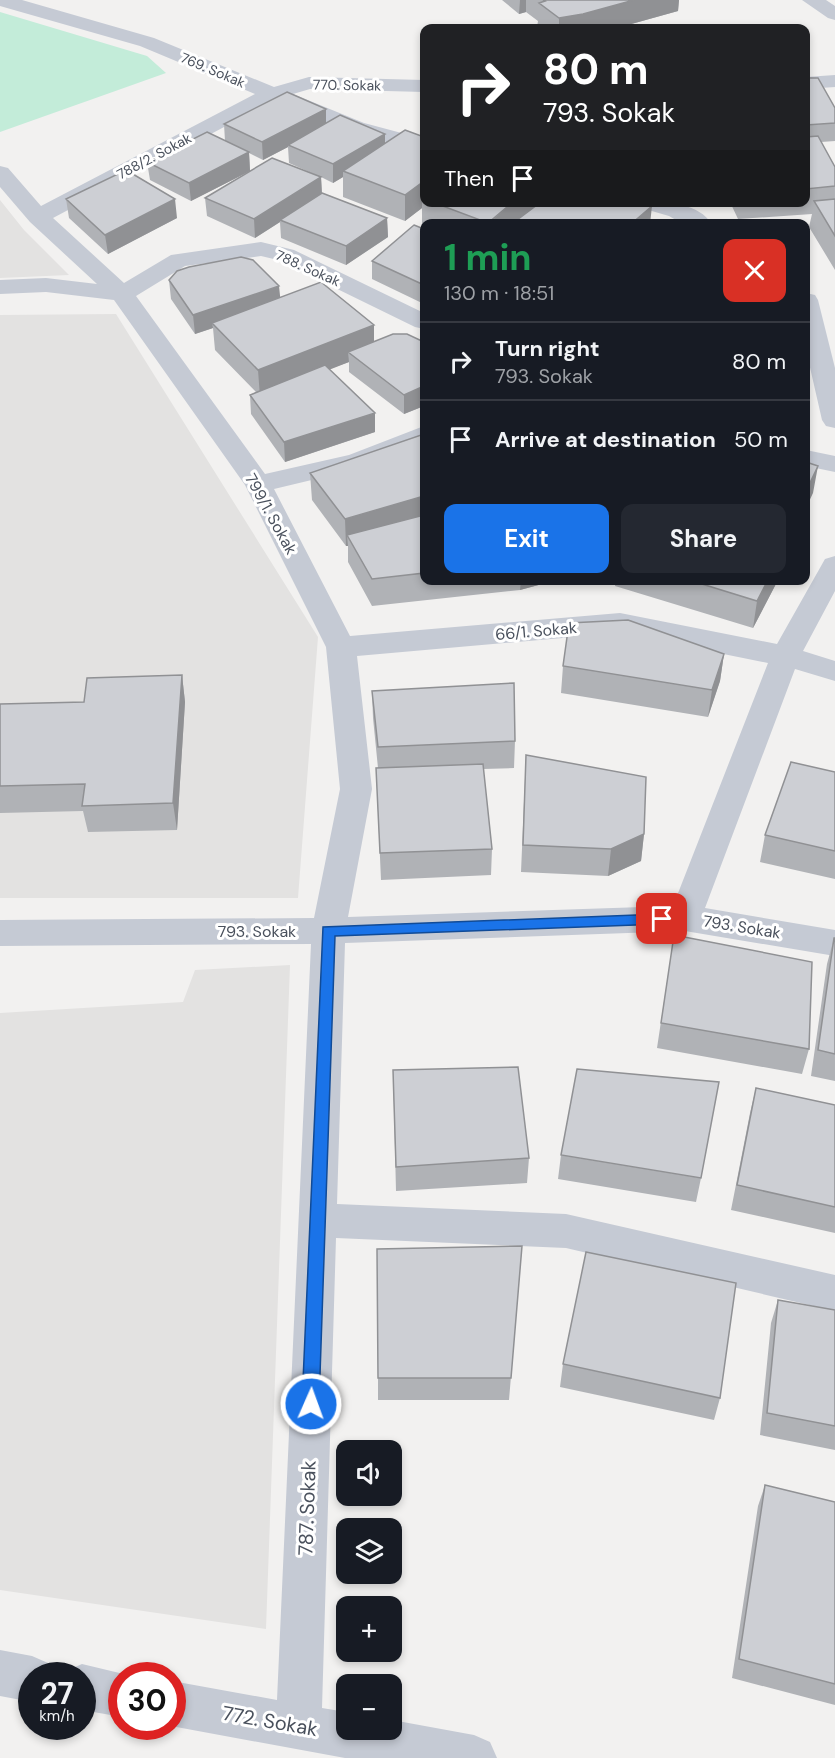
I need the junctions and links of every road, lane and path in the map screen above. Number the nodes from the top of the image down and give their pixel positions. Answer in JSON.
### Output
{"nodes":[{"id":1,"x":0,"y":0,"type":"edge"},
{"id":2,"x":812,"y":0,"type":"edge"},
{"id":3,"x":835,"y":14,"type":"edge"},
{"id":4,"x":835,"y":81,"type":"edge"},
{"id":5,"x":810,"y":83,"type":"edge"},
{"id":6,"x":420,"y":86,"type":"edge"},
{"id":7,"x":271,"y":94,"type":"junction"},
{"id":8,"x":420,"y":144,"type":"edge"},
{"id":9,"x":0,"y":173,"type":"edge"},
{"id":10,"x":663,"y":207,"type":"edge"},
{"id":11,"x":38,"y":217,"type":"junction"},
{"id":12,"x":692,"y":219,"type":"edge"},
{"id":13,"x":0,"y":287,"type":"edge"},
{"id":14,"x":122,"y":294,"type":"junction"},
{"id":15,"x":810,"y":317,"type":"edge"},
{"id":16,"x":420,"y":320,"type":"edge"},
{"id":17,"x":835,"y":420,"type":"edge"},
{"id":18,"x":420,"y":436,"type":"edge"},
{"id":19,"x":810,"y":459,"type":"edge"},
{"id":20,"x":835,"y":464,"type":"edge"},
{"id":21,"x":258,"y":484,"type":"junction"},
{"id":22,"x":835,"y":565,"type":"edge"},
{"id":23,"x":340,"y":647,"type":"junction"},
{"id":24,"x":785,"y":656,"type":"junction"},
{"id":25,"x":835,"y":671,"type":"edge"},
{"id":26,"x":685,"y":918,"type":"junction"},
{"id":27,"x":328,"y":931,"type":"junction"},
{"id":28,"x":0,"y":933,"type":"edge"},
{"id":29,"x":835,"y":943,"type":"edge"},
{"id":30,"x":317,"y":1220,"type":"junction"},
{"id":31,"x":835,"y":1293,"type":"edge"},
{"id":32,"x":0,"y":1673,"type":"edge"},
{"id":33,"x":18,"y":1676,"type":"edge"},
{"id":34,"x":186,"y":1706,"type":"edge"},
{"id":35,"x":299,"y":1726,"type":"junction"},
{"id":36,"x":474,"y":1758,"type":"edge"}],
"edges":[{"from":1,"to":7,"type":"street","name":"769. Sokak"},
{"from":2,"to":3,"type":"street"},
{"from":4,"to":5,"type":"street"},
{"from":6,"to":7,"type":"street","name":"770. Sokak"},
{"from":7,"to":8,"type":"street","name":"769. Sokak"},
{"from":7,"to":11,"type":"street","name":"788/2. Sokak"},
{"from":9,"to":11,"type":"street","name":"799/1. Sokak"},
{"from":10,"to":12,"type":"street"},
{"from":11,"to":14,"type":"street","name":"799/1. Sokak"},
{"from":13,"to":14,"type":"street"},
{"from":14,"to":16,"type":"street","name":"788. Sokak"},
{"from":14,"to":21,"type":"street","name":"799/1. Sokak"},
{"from":15,"to":17,"type":"street"},
{"from":18,"to":21,"type":"street"},
{"from":19,"to":20,"type":"street"},
{"from":21,"to":23,"type":"street","name":"799/1. Sokak"},
{"from":22,"to":24,"type":"street"},
{"from":23,"to":24,"type":"street","name":"66/1. Sokak"},
{"from":23,"to":27,"type":"street","name":"799/1. Sokak"},
{"from":24,"to":25,"type":"street","name":"66/1. Sokak"},
{"from":24,"to":26,"type":"street"},
{"from":26,"to":27,"type":"street","name":"793. Sokak"},
{"from":26,"to":29,"type":"street","name":"793. Sokak"},
{"from":27,"to":28,"type":"street","name":"793. Sokak"},
{"from":27,"to":30,"type":"street","name":"787. Sokak"},
{"from":30,"to":31,"type":"street"},
{"from":30,"to":35,"type":"street","name":"787. Sokak"},
{"from":32,"to":33,"type":"street"},
{"from":34,"to":35,"type":"street","name":"772. Sokak"},
{"from":35,"to":36,"type":"street","name":"772. Sokak"}]}
